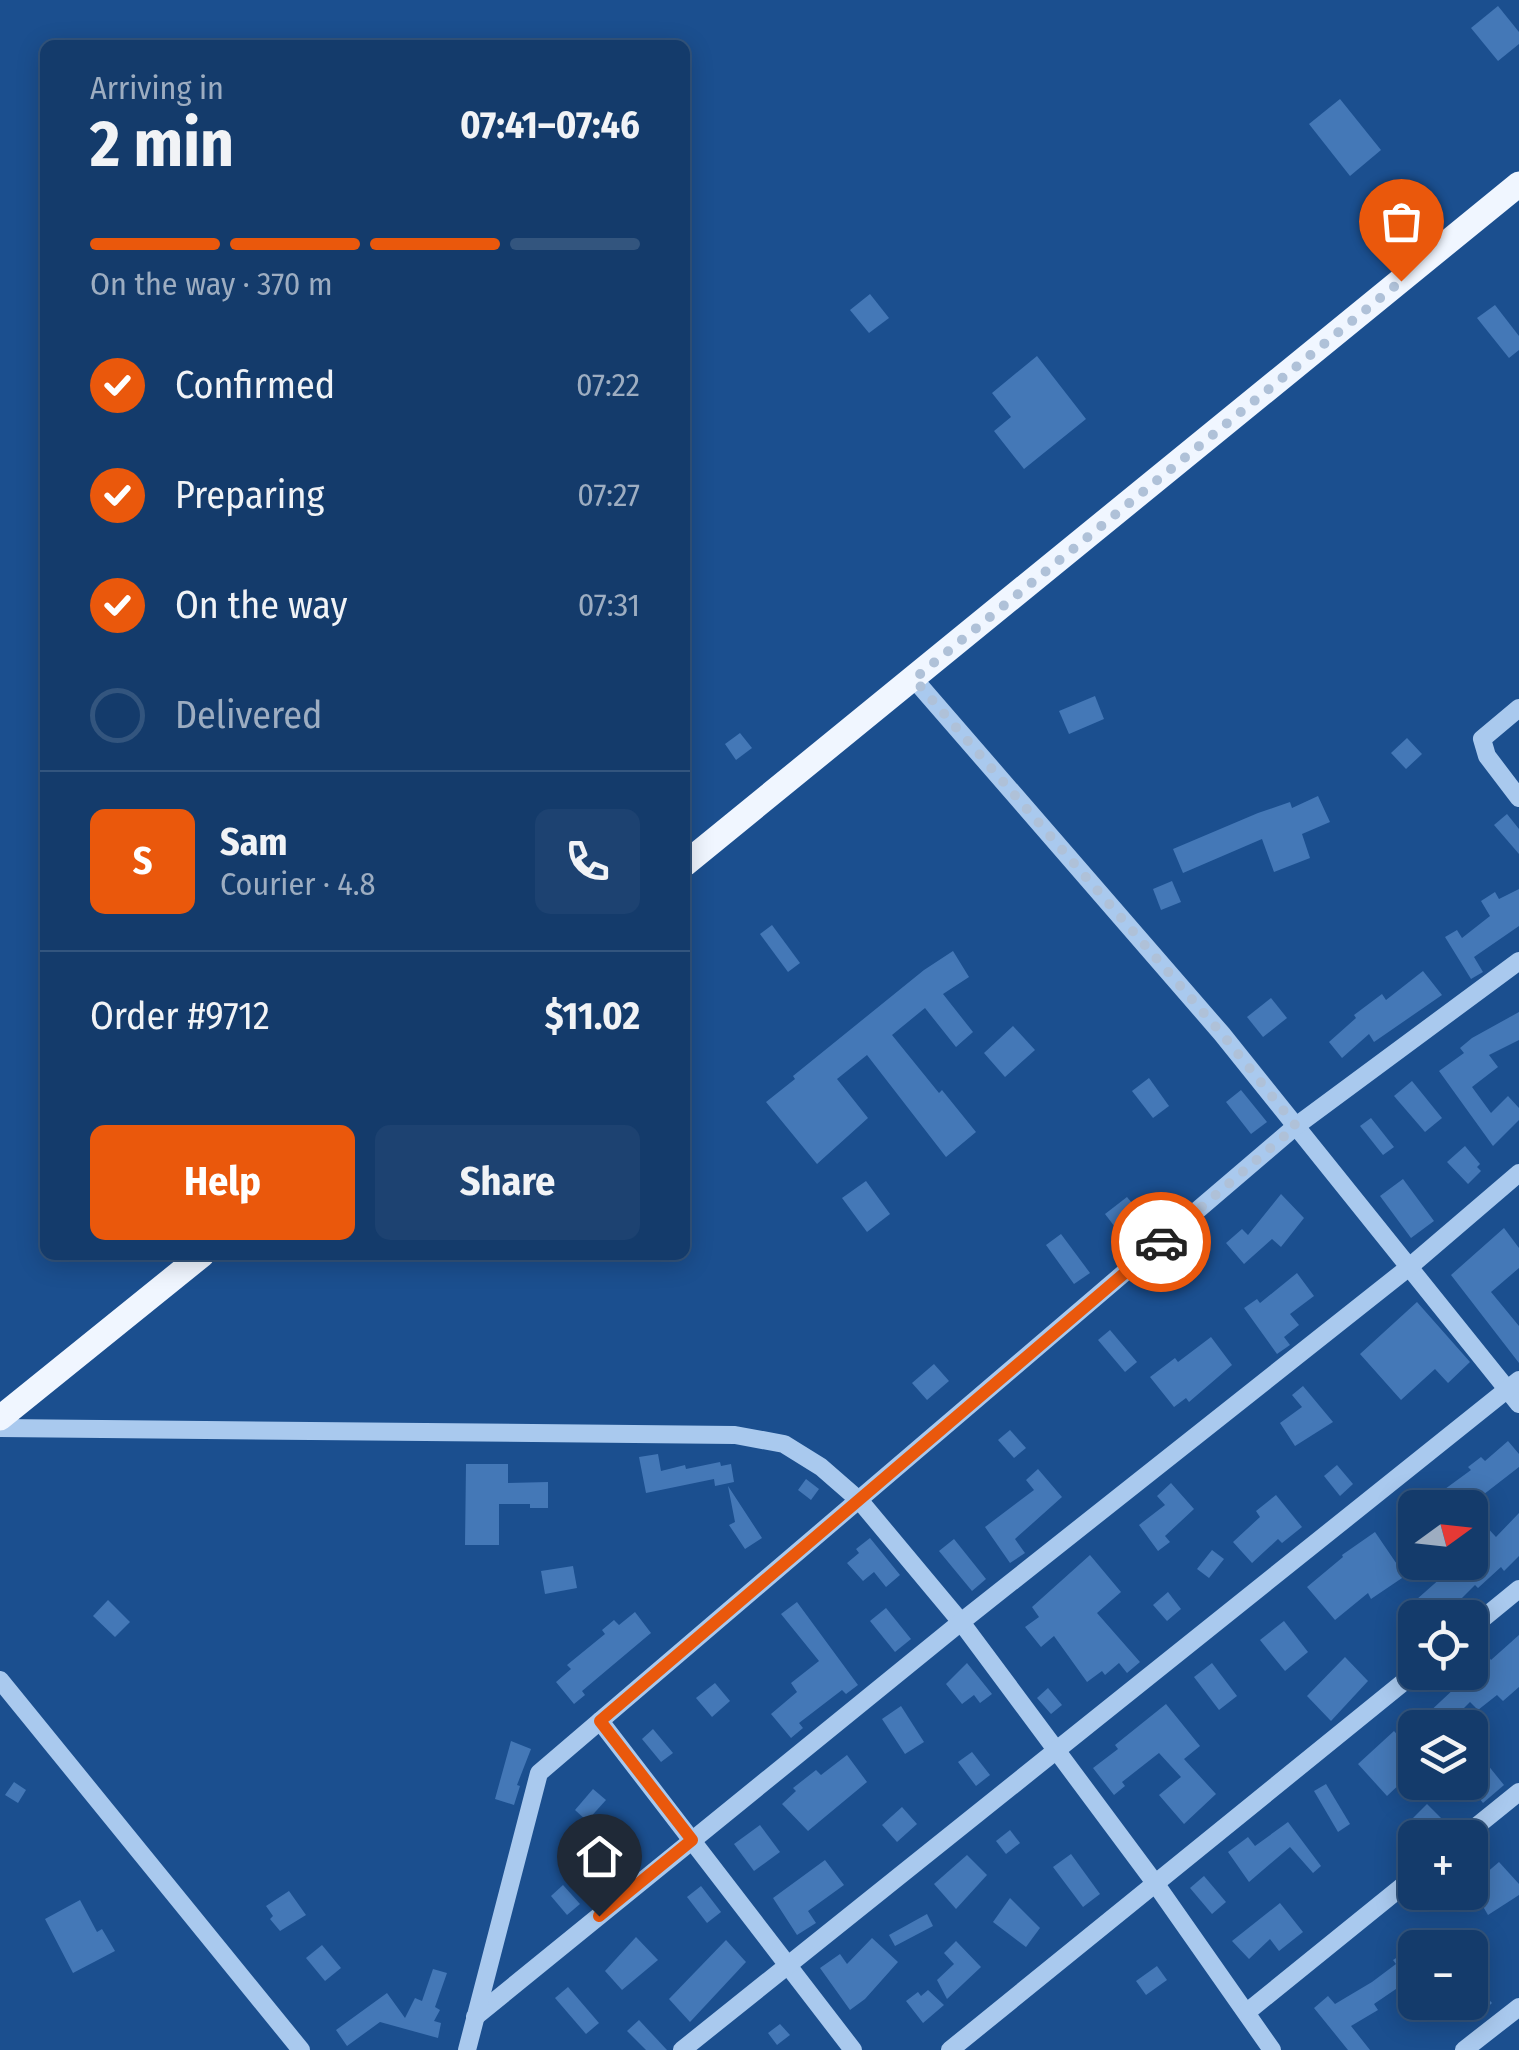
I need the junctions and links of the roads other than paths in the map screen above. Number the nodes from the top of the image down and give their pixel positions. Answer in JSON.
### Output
{"nodes":[{"id":1,"x":1519,"y":184,"type":"edge"},
{"id":2,"x":914,"y":679,"type":"junction"},
{"id":3,"x":1519,"y":708,"type":"edge"},
{"id":4,"x":1519,"y":798,"type":"edge"},
{"id":5,"x":690,"y":860,"type":"edge"},
{"id":6,"x":1519,"y":961,"type":"edge"},
{"id":7,"x":1296,"y":1126,"type":"junction"},
{"id":8,"x":1519,"y":1173,"type":"edge"},
{"id":9,"x":196,"y":1260,"type":"edge"},
{"id":10,"x":1408,"y":1268,"type":"junction"},
{"id":11,"x":1515,"y":1392,"type":"edge"},
{"id":12,"x":0,"y":1418,"type":"edge"},
{"id":13,"x":0,"y":1428,"type":"edge"},
{"id":14,"x":860,"y":1500,"type":"junction"},
{"id":15,"x":1519,"y":1589,"type":"edge"},
{"id":16,"x":1488,"y":1614,"type":"edge"},
{"id":17,"x":962,"y":1622,"type":"junction"},
{"id":18,"x":0,"y":1680,"type":"edge"},
{"id":19,"x":1398,"y":1687,"type":"edge"},
{"id":20,"x":600,"y":1721,"type":"junction"},
{"id":21,"x":1057,"y":1750,"type":"junction"},
{"id":22,"x":1519,"y":1792,"type":"edge"},
{"id":23,"x":1484,"y":1820,"type":"edge"},
{"id":24,"x":692,"y":1840,"type":"junction"},
{"id":25,"x":1155,"y":1884,"type":"junction"},
{"id":26,"x":1398,"y":1890,"type":"edge"},
{"id":27,"x":788,"y":1965,"type":"junction"},
{"id":28,"x":1514,"y":2011,"type":"edge"},
{"id":29,"x":1247,"y":2012,"type":"junction"},
{"id":30,"x":475,"y":2017,"type":"junction"},
{"id":31,"x":1519,"y":2034,"type":"edge"},
{"id":32,"x":301,"y":2050,"type":"edge"},
{"id":33,"x":466,"y":2050,"type":"edge"},
{"id":34,"x":682,"y":2050,"type":"edge"},
{"id":35,"x":853,"y":2050,"type":"edge"},
{"id":36,"x":950,"y":2050,"type":"edge"},
{"id":37,"x":1272,"y":2050,"type":"edge"},
{"id":38,"x":1464,"y":2050,"type":"edge"}],
"edges":[{"from":1,"to":2,"type":"main road"},
{"from":2,"to":5,"type":"main road"},
{"from":2,"to":7,"type":"street"},
{"from":3,"to":4,"type":"street"},
{"from":6,"to":7,"type":"street"},
{"from":7,"to":10,"type":"street"},
{"from":7,"to":14,"type":"street"},
{"from":8,"to":10,"type":"street"},
{"from":9,"to":12,"type":"main road"},
{"from":10,"to":11,"type":"street"},
{"from":10,"to":17,"type":"street"},
{"from":11,"to":21,"type":"street"},
{"from":13,"to":14,"type":"street"},
{"from":14,"to":17,"type":"street"},
{"from":14,"to":20,"type":"street"},
{"from":15,"to":16,"type":"street"},
{"from":17,"to":21,"type":"street"},
{"from":17,"to":24,"type":"street"},
{"from":18,"to":32,"type":"street"},
{"from":19,"to":25,"type":"street"},
{"from":20,"to":24,"type":"street"},
{"from":20,"to":30,"type":"street"},
{"from":21,"to":25,"type":"street"},
{"from":21,"to":27,"type":"street"},
{"from":22,"to":23,"type":"street"},
{"from":24,"to":27,"type":"street"},
{"from":24,"to":30,"type":"street"},
{"from":25,"to":29,"type":"street"},
{"from":25,"to":36,"type":"street"},
{"from":26,"to":29,"type":"street"},
{"from":27,"to":34,"type":"street"},
{"from":27,"to":35,"type":"street"},
{"from":28,"to":31,"type":"street"},
{"from":28,"to":38,"type":"street"},
{"from":29,"to":37,"type":"street"},
{"from":30,"to":33,"type":"street"}]}
